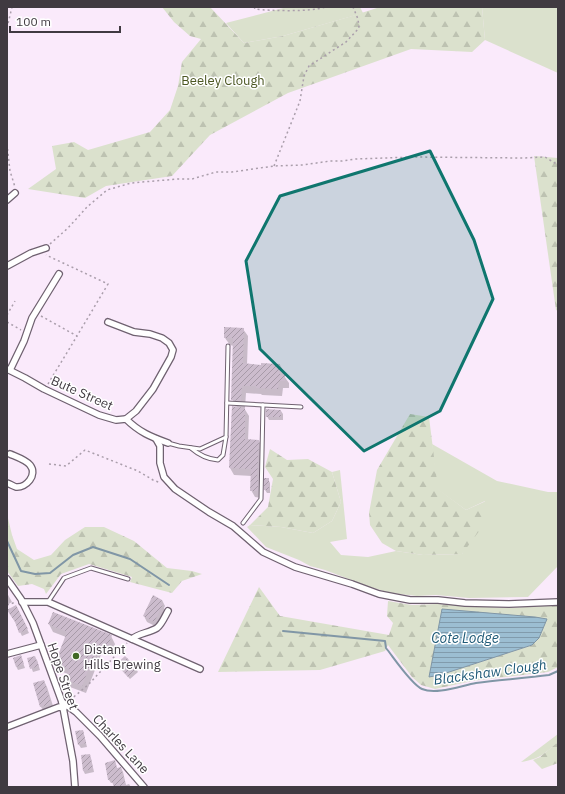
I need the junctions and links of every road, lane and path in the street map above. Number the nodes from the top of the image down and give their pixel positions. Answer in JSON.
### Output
{"nodes":[{"id":1,"x":12,"y":7,"type":"edge"},
{"id":2,"x":254,"y":7,"type":"edge"},
{"id":3,"x":326,"y":7,"type":"edge"},
{"id":4,"x":353,"y":7,"type":"edge"},
{"id":5,"x":7,"y":28,"type":"edge"},
{"id":6,"x":7,"y":144,"type":"edge"},
{"id":7,"x":558,"y":165,"type":"edge"},
{"id":8,"x":274,"y":166,"type":"junction"},
{"id":9,"x":15,"y":193,"type":"joint"},
{"id":10,"x":7,"y":200,"type":"edge"},
{"id":11,"x":46,"y":248,"type":"joint"},
{"id":12,"x":37,"y":251,"type":"junction"},
{"id":13,"x":7,"y":266,"type":"edge"},
{"id":14,"x":59,"y":274,"type":"dead end"},
{"id":15,"x":15,"y":301,"type":"dead end"},
{"id":16,"x":35,"y":313,"type":"junction"},
{"id":17,"x":7,"y":316,"type":"edge"},
{"id":18,"x":7,"y":322,"type":"edge"},
{"id":19,"x":108,"y":322,"type":"dead end"},
{"id":20,"x":27,"y":334,"type":"junction"},
{"id":21,"x":77,"y":336,"type":"junction"},
{"id":22,"x":228,"y":346,"type":"dead end"},
{"id":23,"x":8,"y":370,"type":"edge"},
{"id":24,"x":44,"y":389,"type":"junction"},
{"id":25,"x":226,"y":403,"type":"junction"},
{"id":26,"x":263,"y":405,"type":"junction"},
{"id":27,"x":301,"y":407,"type":"dead end"},
{"id":28,"x":126,"y":419,"type":"junction"},
{"id":29,"x":226,"y":438,"type":"junction"},
{"id":30,"x":156,"y":439,"type":"junction"},
{"id":31,"x":168,"y":443,"type":"joint"},
{"id":32,"x":191,"y":448,"type":"junction"},
{"id":33,"x":10,"y":454,"type":"dead end"},
{"id":34,"x":49,"y":464,"type":"dead end"},
{"id":35,"x":7,"y":483,"type":"edge"},
{"id":36,"x":175,"y":489,"type":"junction"},
{"id":37,"x":243,"y":523,"type":"dead end"},
{"id":38,"x":7,"y":579,"type":"edge"},
{"id":39,"x":128,"y":579,"type":"dead end"},
{"id":40,"x":21,"y":600,"type":"junction"},
{"id":41,"x":48,"y":602,"type":"junction"},
{"id":42,"x":558,"y":602,"type":"edge"},
{"id":43,"x":7,"y":605,"type":"edge"},
{"id":44,"x":168,"y":610,"type":"dead end"},
{"id":45,"x":132,"y":639,"type":"junction"},
{"id":46,"x":41,"y":644,"type":"junction"},
{"id":47,"x":7,"y":654,"type":"edge"},
{"id":48,"x":200,"y":668,"type":"dead end"},
{"id":49,"x":64,"y":704,"type":"junction"},
{"id":50,"x":7,"y":727,"type":"edge"},
{"id":51,"x":75,"y":787,"type":"edge"},
{"id":52,"x":144,"y":787,"type":"edge"}],
"edges":[{"from":1,"to":5,"type":"path"},
{"from":2,"to":3,"type":"path"},
{"from":4,"to":8,"type":"path"},
{"from":6,"to":9,"type":"path"},
{"from":7,"to":8,"type":"path"},
{"from":8,"to":11,"type":"path"},
{"from":9,"to":10,"type":"street"},
{"from":11,"to":12,"type":"street"},
{"from":12,"to":13,"type":"street"},
{"from":12,"to":21,"type":"path"},
{"from":14,"to":16,"type":"street"},
{"from":15,"to":17,"type":"path"},
{"from":16,"to":20,"type":"street"},
{"from":16,"to":21,"type":"path"},
{"from":18,"to":20,"type":"path"},
{"from":19,"to":28,"type":"street"},
{"from":20,"to":23,"type":"street"},
{"from":21,"to":24,"type":"path"},
{"from":22,"to":25,"type":"lane"},
{"from":23,"to":24,"type":"street","name":"Bute Street"},
{"from":24,"to":28,"type":"street","name":"Bute Street"},
{"from":25,"to":26,"type":"lane"},
{"from":25,"to":29,"type":"lane"},
{"from":26,"to":27,"type":"lane"},
{"from":26,"to":37,"type":"lane"},
{"from":28,"to":30,"type":"street","name":"Bute Street"},
{"from":29,"to":32,"type":"lane"},
{"from":29,"to":32,"type":"lane"},
{"from":30,"to":31,"type":"street","name":"Bute Street"},
{"from":30,"to":36,"type":"street"},
{"from":31,"to":32,"type":"lane"},
{"from":33,"to":35,"type":"street"},
{"from":34,"to":36,"type":"path"},
{"from":36,"to":42,"type":"street"},
{"from":38,"to":40,"type":"street","name":"Hope Street"},
{"from":39,"to":41,"type":"lane"},
{"from":40,"to":41,"type":"street"},
{"from":40,"to":43,"type":"path"},
{"from":40,"to":46,"type":"street","name":"Hope Street"},
{"from":41,"to":45,"type":"street"},
{"from":44,"to":45,"type":"street"},
{"from":45,"to":48,"type":"street"},
{"from":45,"to":49,"type":"path"},
{"from":46,"to":47,"type":"street"},
{"from":46,"to":49,"type":"street","name":"Hope Street"},
{"from":49,"to":50,"type":"street"},
{"from":49,"to":51,"type":"street","name":"Hope Street"},
{"from":49,"to":52,"type":"street","name":"Charles Lane"}]}
